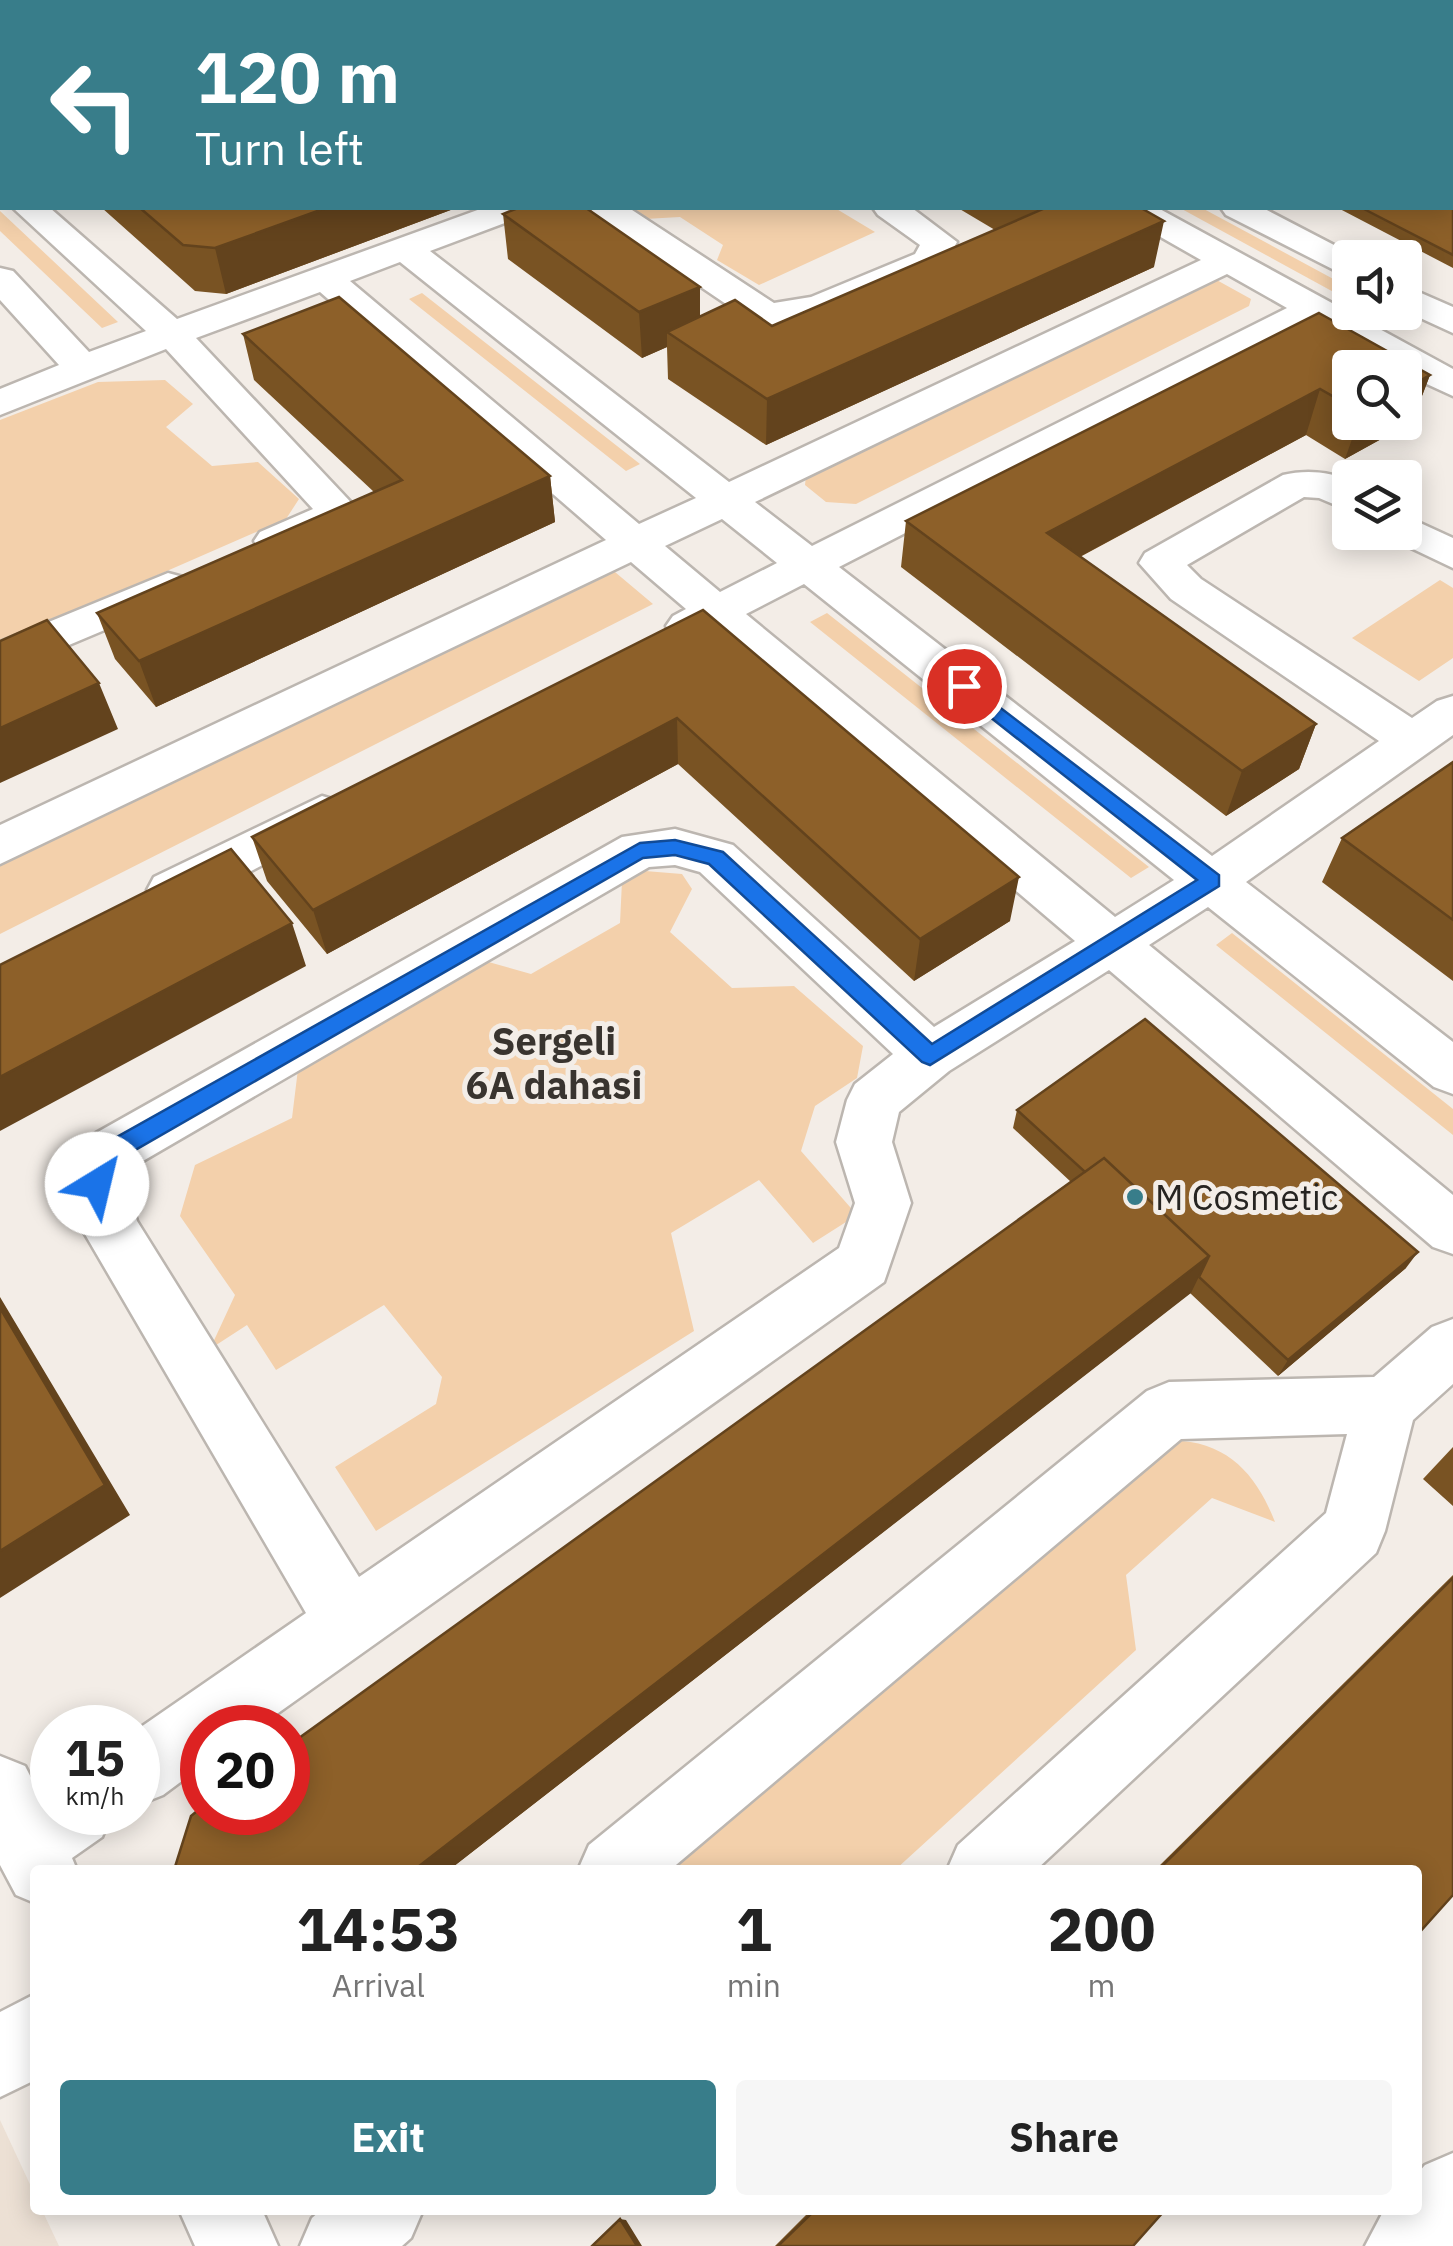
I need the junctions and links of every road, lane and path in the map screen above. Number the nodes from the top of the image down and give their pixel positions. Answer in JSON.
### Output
{"nodes":[{"id":1,"x":32,"y":210,"type":"edge"},
{"id":2,"x":509,"y":210,"type":"edge"},
{"id":3,"x":610,"y":210,"type":"edge"},
{"id":4,"x":893,"y":210,"type":"edge"},
{"id":5,"x":1138,"y":210,"type":"edge"},
{"id":6,"x":1242,"y":210,"type":"edge"},
{"id":7,"x":406,"y":249,"type":"junction"},
{"id":8,"x":1332,"y":258,"type":"edge"},
{"id":9,"x":1229,"y":260,"type":"junction"},
{"id":10,"x":325,"y":278,"type":"junction"},
{"id":11,"x":0,"y":279,"type":"edge"},
{"id":12,"x":1422,"y":306,"type":"edge"},
{"id":13,"x":1314,"y":308,"type":"junction"},
{"id":14,"x":1453,"y":322,"type":"edge"},
{"id":15,"x":172,"y":334,"type":"junction"},
{"id":16,"x":85,"y":370,"type":"junction"},
{"id":17,"x":1453,"y":385,"type":"edge"},
{"id":18,"x":0,"y":403,"type":"edge"},
{"id":19,"x":1332,"y":488,"type":"edge"},
{"id":20,"x":725,"y":499,"type":"junction"},
{"id":21,"x":1422,"y":538,"type":"edge"},
{"id":22,"x":634,"y":542,"type":"junction"},
{"id":23,"x":1453,"y":555,"type":"edge"},
{"id":24,"x":808,"y":565,"type":"junction"},
{"id":25,"x":716,"y":612,"type":"junction"},
{"id":26,"x":646,"y":648,"type":"edge"},
{"id":27,"x":0,"y":659,"type":"edge"},
{"id":28,"x":1453,"y":712,"type":"edge"},
{"id":29,"x":1413,"y":741,"type":"junction"},
{"id":30,"x":366,"y":790,"type":"edge"},
{"id":31,"x":0,"y":846,"type":"edge"},
{"id":32,"x":1212,"y":880,"type":"junction"},
{"id":33,"x":140,"y":906,"type":"edge"},
{"id":34,"x":1110,"y":944,"type":"junction"},
{"id":35,"x":930,"y":1056,"type":"junction"},
{"id":36,"x":1453,"y":1072,"type":"edge"},
{"id":37,"x":1453,"y":1229,"type":"edge"},
{"id":38,"x":1453,"y":1346,"type":"edge"},
{"id":39,"x":1386,"y":1405,"type":"junction"},
{"id":40,"x":349,"y":1623,"type":"junction"},
{"id":41,"x":160,"y":1755,"type":"edge"},
{"id":42,"x":620,"y":1865,"type":"edge"},
{"id":43,"x":987,"y":1865,"type":"edge"},
{"id":44,"x":30,"y":2036,"type":"edge"},
{"id":45,"x":0,"y":2059,"type":"edge"},
{"id":46,"x":1453,"y":2193,"type":"edge"},
{"id":47,"x":221,"y":2215,"type":"edge"},
{"id":48,"x":378,"y":2215,"type":"edge"},
{"id":49,"x":238,"y":2246,"type":"edge"},
{"id":50,"x":340,"y":2246,"type":"edge"},
{"id":51,"x":1405,"y":2246,"type":"edge"}],
"edges":[{"from":1,"to":15,"type":"street"},
{"from":2,"to":7,"type":"street"},
{"from":3,"to":4,"type":"street"},
{"from":5,"to":9,"type":"street"},
{"from":6,"to":8,"type":"street"},
{"from":7,"to":10,"type":"street"},
{"from":7,"to":20,"type":"street"},
{"from":9,"to":13,"type":"street"},
{"from":9,"to":20,"type":"street"},
{"from":10,"to":15,"type":"street"},
{"from":10,"to":22,"type":"street"},
{"from":11,"to":16,"type":"street"},
{"from":12,"to":14,"type":"street"},
{"from":13,"to":17,"type":"street"},
{"from":13,"to":24,"type":"street"},
{"from":15,"to":16,"type":"street"},
{"from":15,"to":27,"type":"street"},
{"from":16,"to":18,"type":"street"},
{"from":19,"to":29,"type":"street"},
{"from":20,"to":22,"type":"street"},
{"from":20,"to":24,"type":"street"},
{"from":21,"to":23,"type":"street"},
{"from":22,"to":25,"type":"street"},
{"from":22,"to":31,"type":"street"},
{"from":24,"to":25,"type":"street"},
{"from":24,"to":32,"type":"street"},
{"from":25,"to":26,"type":"street"},
{"from":25,"to":34,"type":"street"},
{"from":28,"to":29,"type":"street"},
{"from":29,"to":32,"type":"street"},
{"from":30,"to":33,"type":"street"},
{"from":32,"to":34,"type":"street"},
{"from":32,"to":36,"type":"street"},
{"from":34,"to":35,"type":"street"},
{"from":34,"to":37,"type":"street"},
{"from":35,"to":40,"type":"street"},
{"from":35,"to":40,"type":"street"},
{"from":38,"to":39,"type":"street"},
{"from":39,"to":42,"type":"street"},
{"from":39,"to":43,"type":"street"},
{"from":40,"to":41,"type":"street"},
{"from":44,"to":45,"type":"street"},
{"from":46,"to":51,"type":"street"},
{"from":47,"to":49,"type":"street"},
{"from":48,"to":50,"type":"street"}]}
